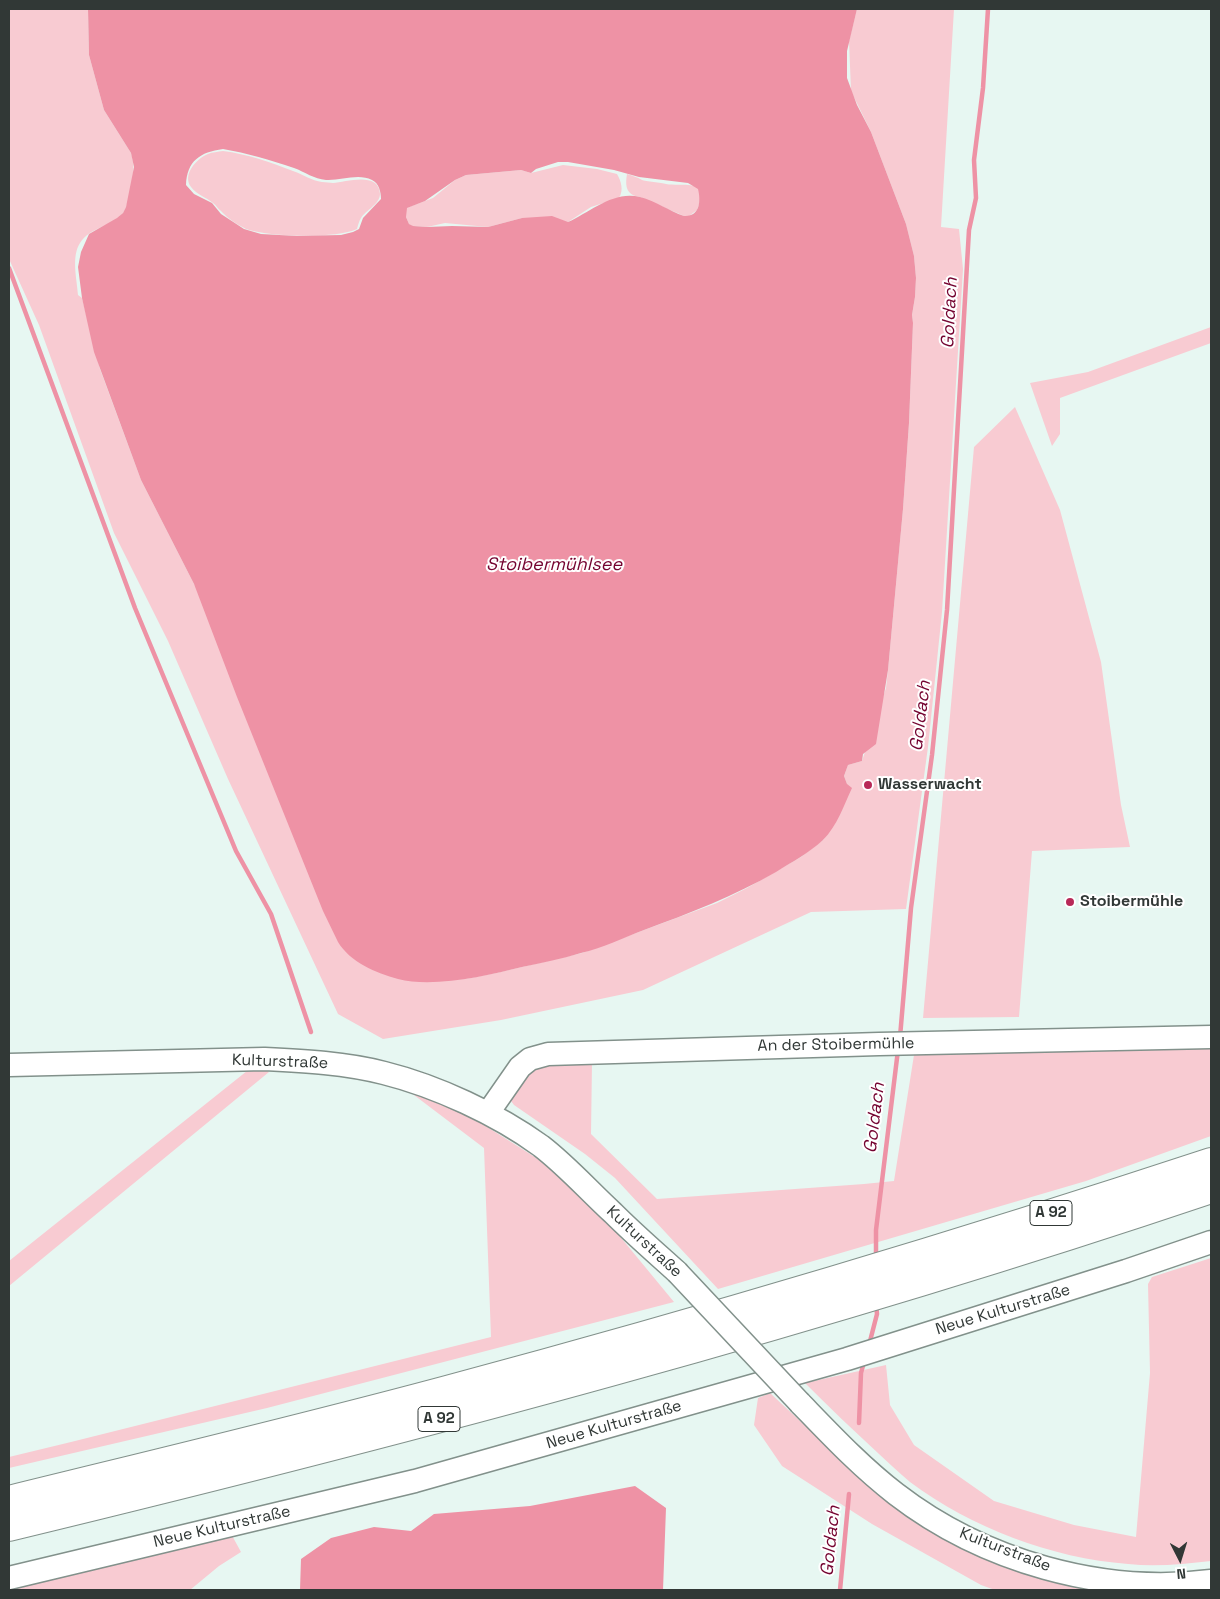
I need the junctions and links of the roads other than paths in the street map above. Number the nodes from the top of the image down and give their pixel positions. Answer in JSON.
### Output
{"nodes":[{"id":1,"x":1211,"y":1037,"type":"edge"},
{"id":2,"x":9,"y":1065,"type":"edge"},
{"id":3,"x":488,"y":1113,"type":"junction"},
{"id":4,"x":1211,"y":1162,"type":"edge"},
{"id":5,"x":1211,"y":1189,"type":"edge"},
{"id":6,"x":1211,"y":1242,"type":"edge"},
{"id":7,"x":9,"y":1500,"type":"edge"},
{"id":8,"x":9,"y":1527,"type":"edge"},
{"id":9,"x":9,"y":1578,"type":"edge"},
{"id":10,"x":1211,"y":1581,"type":"edge"}],
"edges":[{"from":1,"to":3,"type":"street","name":"An der Stoibermühle"},
{"from":2,"to":3,"type":"street","name":"Kulturstraße"},
{"from":3,"to":10,"type":"street","name":"Kulturstraße","bridge":true},
{"from":4,"to":7,"type":"highway","number":"A 92"},
{"from":5,"to":8,"type":"highway","number":"A 92"},
{"from":6,"to":9,"type":"street","name":"Neue Kulturstraße"}]}
